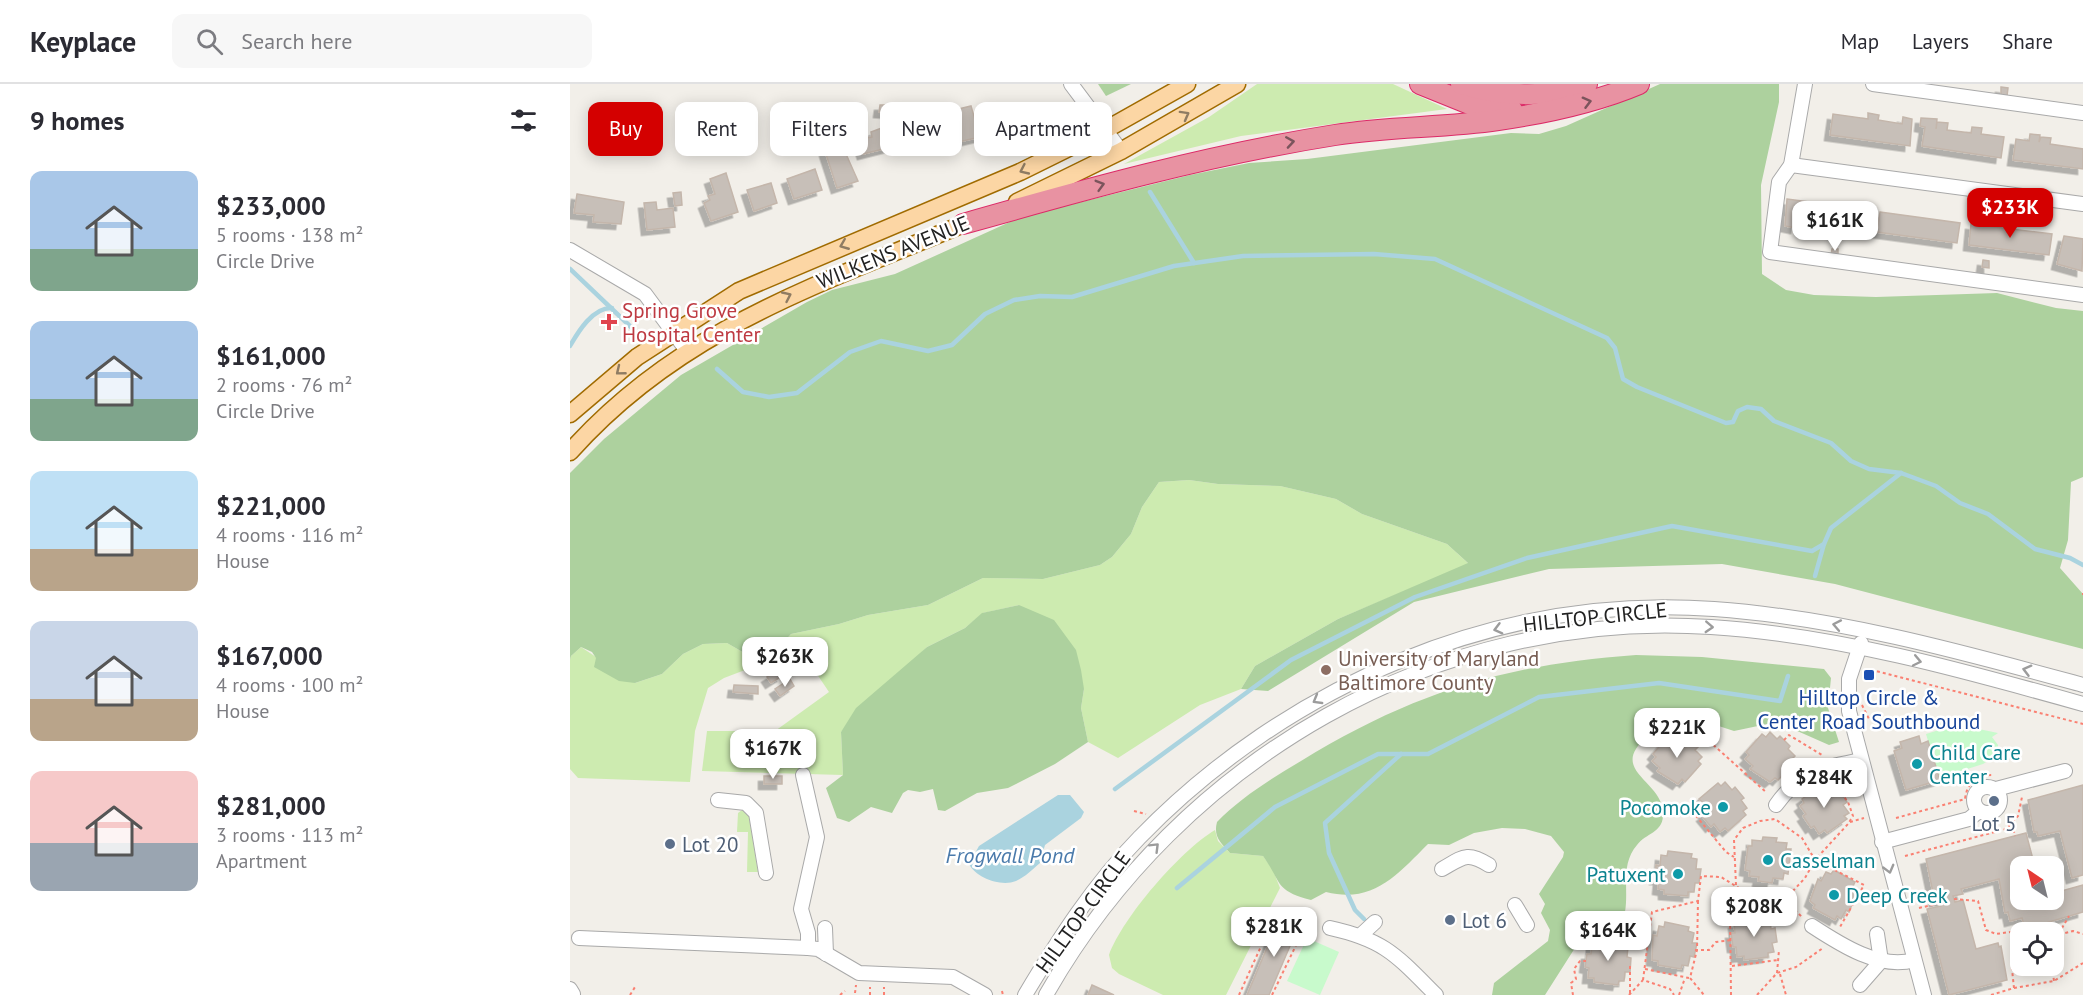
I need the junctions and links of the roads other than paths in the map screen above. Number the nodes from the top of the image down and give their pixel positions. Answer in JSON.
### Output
{"nodes":[{"id":1,"x":1071,"y":84,"type":"edge"},
{"id":2,"x":1187,"y":84,"type":"edge"},
{"id":3,"x":1237,"y":84,"type":"edge"},
{"id":4,"x":1420,"y":84,"type":"edge"},
{"id":5,"x":1461,"y":84,"type":"edge"},
{"id":6,"x":1498,"y":84,"type":"edge"},
{"id":7,"x":1587,"y":84,"type":"edge"},
{"id":8,"x":1639,"y":84,"type":"edge"},
{"id":9,"x":1805,"y":84,"type":"edge"},
{"id":10,"x":1873,"y":84,"type":"edge"},
{"id":11,"x":1561,"y":100,"type":"junction"},
{"id":12,"x":1085,"y":102,"type":"edge"},
{"id":13,"x":2083,"y":113,"type":"edge"},
{"id":14,"x":1112,"y":126,"type":"edge"},
{"id":15,"x":1112,"y":137,"type":"edge"},
{"id":16,"x":1121,"y":151,"type":"junction"},
{"id":17,"x":1052,"y":156,"type":"edge"},
{"id":18,"x":1791,"y":165,"type":"junction"},
{"id":19,"x":2083,"y":204,"type":"edge"},
{"id":20,"x":963,"y":224,"type":"junction"},
{"id":21,"x":570,"y":250,"type":"edge"},
{"id":22,"x":2083,"y":295,"type":"edge"},
{"id":23,"x":674,"y":330,"type":"junction"},
{"id":24,"x":688,"y":351,"type":"junction"},
{"id":25,"x":570,"y":414,"type":"edge"},
{"id":26,"x":570,"y":452,"type":"edge"},
{"id":27,"x":1865,"y":631,"type":"junction"},
{"id":28,"x":1859,"y":649,"type":"junction"},
{"id":29,"x":2083,"y":685,"type":"edge"},
{"id":30,"x":2083,"y":704,"type":"edge"},
{"id":31,"x":1861,"y":760,"type":"junction"},
{"id":32,"x":2065,"y":771,"type":"dead end"},
{"id":33,"x":803,"y":775,"type":"dead end"},
{"id":34,"x":718,"y":800,"type":"dead end"},
{"id":35,"x":1776,"y":805,"type":"road end"},
{"id":36,"x":1882,"y":842,"type":"junction"},
{"id":37,"x":1489,"y":865,"type":"dead end"},
{"id":38,"x":1443,"y":869,"type":"dead end"},
{"id":39,"x":766,"y":873,"type":"dead end"},
{"id":40,"x":1515,"y":905,"type":"dead end"},
{"id":41,"x":1375,"y":922,"type":"dead end"},
{"id":42,"x":1527,"y":925,"type":"dead end"},
{"id":43,"x":1812,"y":926,"type":"road end"},
{"id":44,"x":825,"y":928,"type":"dead end"},
{"id":45,"x":1330,"y":928,"type":"dead end"},
{"id":46,"x":1877,"y":934,"type":"dead end"},
{"id":47,"x":1361,"y":935,"type":"junction"},
{"id":48,"x":579,"y":938,"type":"dead end"},
{"id":49,"x":808,"y":948,"type":"junction"},
{"id":50,"x":826,"y":954,"type":"junction"},
{"id":51,"x":1914,"y":960,"type":"junction"},
{"id":52,"x":1881,"y":961,"type":"junction"},
{"id":53,"x":1860,"y":985,"type":"dead end"},
{"id":54,"x":985,"y":995,"type":"edge"},
{"id":55,"x":1025,"y":995,"type":"edge"},
{"id":56,"x":1046,"y":995,"type":"edge"},
{"id":57,"x":1436,"y":995,"type":"edge"},
{"id":58,"x":1924,"y":995,"type":"edge"}],
"edges":[{"from":1,"to":12,"type":"street"},
{"from":2,"to":14,"type":"main road","name":"WILKENS AVENUE"},
{"from":16,"to":3,"type":"main road","name":"WILKENS AVENUE","one_way":true},
{"from":4,"to":11,"type":"highway"},
{"from":5,"to":11,"type":"highway"},
{"from":6,"to":11,"type":"highway"},
{"from":7,"to":11,"type":"highway"},
{"from":11,"to":8,"type":"highway","one_way":true},
{"from":9,"to":18,"type":"street"},
{"from":10,"to":13,"type":"street"},
{"from":20,"to":11,"type":"highway","one_way":true},
{"from":15,"to":16,"type":"street"},
{"from":16,"to":20,"type":"main road","name":"WILKENS AVENUE"},
{"from":17,"to":23,"type":"main road","name":"WILKENS AVENUE","one_way":true},
{"from":18,"to":19,"type":"street"},
{"from":18,"to":22,"type":"street"},
{"from":24,"to":20,"type":"main road","name":"WILKENS AVENUE","one_way":true},
{"from":21,"to":23,"type":"street"},
{"from":23,"to":24,"type":"street"},
{"from":23,"to":25,"type":"main road","name":"WILKENS AVENUE","one_way":true},
{"from":24,"to":26,"type":"main road","name":"WILKENS AVENUE"},
{"from":27,"to":28,"type":"street"},
{"from":29,"to":27,"type":"street","name":"HILLTOP CIRCLE","one_way":true},
{"from":27,"to":55,"type":"street","name":"HILLTOP CIRCLE","one_way":true},
{"from":28,"to":30,"type":"street","name":"HILLTOP CIRCLE","one_way":true},
{"from":28,"to":31,"type":"street"},
{"from":56,"to":28,"type":"street","name":"HILLTOP CIRCLE","one_way":true},
{"from":31,"to":35,"type":"street"},
{"from":31,"to":36,"type":"street"},
{"from":32,"to":36,"type":"street"},
{"from":33,"to":49,"type":"street"},
{"from":34,"to":39,"type":"street"},
{"from":36,"to":51,"type":"street","one_way":true},
{"from":37,"to":38,"type":"street"},
{"from":40,"to":42,"type":"street"},
{"from":41,"to":47,"type":"street"},
{"from":43,"to":52,"type":"street"},
{"from":44,"to":50,"type":"street"},
{"from":45,"to":47,"type":"street"},
{"from":46,"to":52,"type":"street"},
{"from":47,"to":57,"type":"street"},
{"from":48,"to":49,"type":"street"},
{"from":49,"to":50,"type":"street"},
{"from":50,"to":54,"type":"street"},
{"from":51,"to":52,"type":"street"},
{"from":51,"to":58,"type":"street"},
{"from":52,"to":53,"type":"street"}]}
